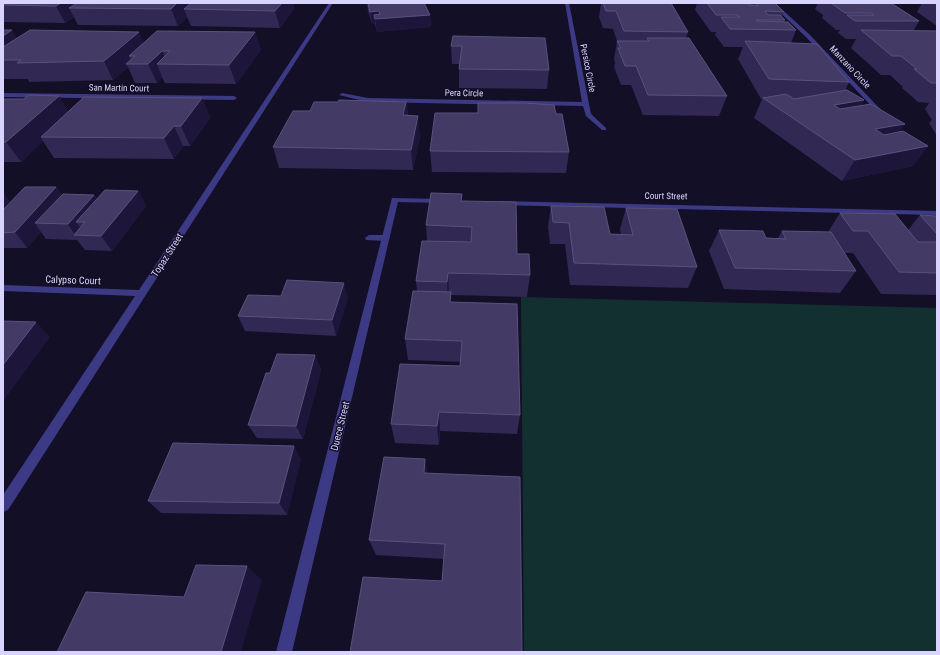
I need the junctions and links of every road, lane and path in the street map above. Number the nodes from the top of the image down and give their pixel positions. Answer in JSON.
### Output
{"nodes":[{"id":1,"x":331,"y":3,"type":"edge"},
{"id":2,"x":567,"y":3,"type":"edge"},
{"id":3,"x":772,"y":3,"type":"edge"},
{"id":4,"x":3,"y":95,"type":"edge"},
{"id":5,"x":342,"y":95,"type":"dead end"},
{"id":6,"x":234,"y":98,"type":"dead end"},
{"id":7,"x":586,"y":104,"type":"junction"},
{"id":8,"x":880,"y":112,"type":"edge"},
{"id":9,"x":604,"y":129,"type":"dead end"},
{"id":10,"x":451,"y":202,"type":"edge"},
{"id":11,"x":491,"y":202,"type":"edge"},
{"id":12,"x":937,"y":213,"type":"edge"},
{"id":13,"x":369,"y":238,"type":"dead end"},
{"id":14,"x":386,"y":238,"type":"junction"},
{"id":15,"x":3,"y":288,"type":"edge"},
{"id":16,"x":142,"y":293,"type":"junction"},
{"id":17,"x":3,"y":506,"type":"edge"},
{"id":18,"x":284,"y":652,"type":"edge"}],
"edges":[{"from":1,"to":16,"type":"street","name":"Topaz Street"},
{"from":2,"to":7,"type":"street","name":"Persico Circle"},
{"from":3,"to":8,"type":"street","name":"Manzano Circle"},
{"from":4,"to":6,"type":"street","name":"San Martin Court"},
{"from":5,"to":7,"type":"street","name":"Pera Circle"},
{"from":7,"to":9,"type":"street","name":"Persico Circle"},
{"from":10,"to":14,"type":"street","name":"Duece Street"},
{"from":11,"to":12,"type":"street","name":"Court Street"},
{"from":13,"to":14,"type":"street"},
{"from":14,"to":18,"type":"street","name":"Duece Street"},
{"from":15,"to":16,"type":"street","name":"Calypso Court"},
{"from":16,"to":17,"type":"street","name":"Topaz Street"}]}
